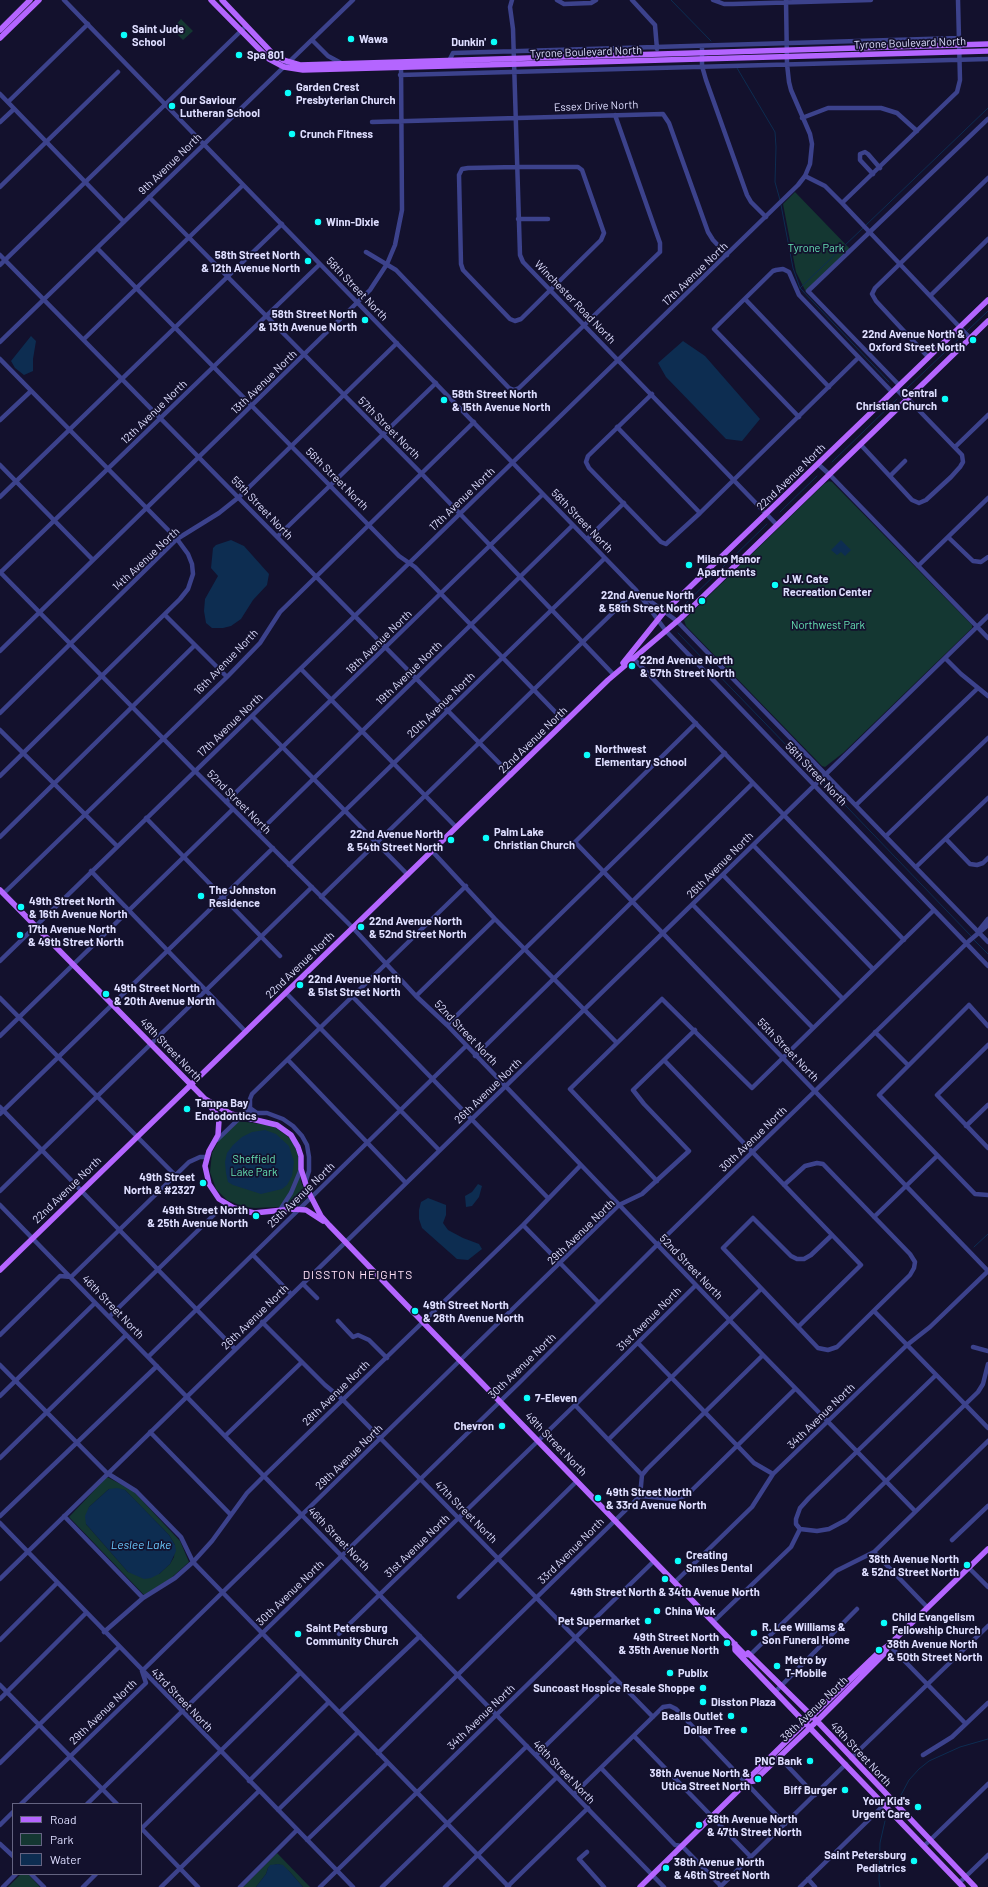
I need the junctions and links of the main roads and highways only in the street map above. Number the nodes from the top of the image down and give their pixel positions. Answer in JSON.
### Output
{"nodes":[{"id":1,"x":30,"y":0,"type":"edge"},
{"id":2,"x":39,"y":0,"type":"edge"},
{"id":3,"x":211,"y":0,"type":"edge"},
{"id":4,"x":222,"y":0,"type":"edge"},
{"id":5,"x":0,"y":30,"type":"edge"},
{"id":6,"x":0,"y":38,"type":"edge"},
{"id":7,"x":988,"y":44,"type":"edge"},
{"id":8,"x":987,"y":50,"type":"edge"},
{"id":9,"x":787,"y":53,"type":"junction"},
{"id":10,"x":514,"y":61,"type":"junction"},
{"id":11,"x":401,"y":65,"type":"junction"},
{"id":12,"x":988,"y":300,"type":"edge"},
{"id":13,"x":988,"y":321,"type":"edge"},
{"id":14,"x":614,"y":675,"type":"junction"},
{"id":15,"x":2,"y":892,"type":"edge"},
{"id":16,"x":191,"y":1085,"type":"junction"},
{"id":17,"x":205,"y":1099,"type":"junction"},
{"id":18,"x":328,"y":1225,"type":"junction"},
{"id":19,"x":0,"y":1270,"type":"edge"},
{"id":20,"x":988,"y":1549,"type":"edge"},
{"id":21,"x":734,"y":1644,"type":"junction"},
{"id":22,"x":889,"y":1645,"type":"junction"},
{"id":23,"x":750,"y":1655,"type":"junction"},
{"id":24,"x":750,"y":1666,"type":"junction"},
{"id":25,"x":812,"y":1716,"type":"junction"},
{"id":26,"x":817,"y":1721,"type":"junction"},
{"id":27,"x":806,"y":1722,"type":"junction"},
{"id":28,"x":810,"y":1727,"type":"junction"},
{"id":29,"x":747,"y":1782,"type":"junction"},
{"id":30,"x":961,"y":1885,"type":"edge"},
{"id":31,"x":640,"y":1887,"type":"edge"},
{"id":32,"x":975,"y":1887,"type":"edge"}],
"edges":[{"from":1,"to":5,"type":"main road"},
{"from":2,"to":6,"type":"main road"},
{"from":3,"to":11,"type":"main road","name":"Tyrone Boulevard North"},
{"from":4,"to":11,"type":"main road","name":"Tyrone Boulevard North"},
{"from":7,"to":9,"type":"main road","name":"Tyrone Boulevard North"},
{"from":8,"to":9,"type":"main road","name":"Tyrone Boulevard North"},
{"from":9,"to":10,"type":"main road","name":"Tyrone Boulevard North"},
{"from":9,"to":10,"type":"main road","name":"Tyrone Boulevard North"},
{"from":10,"to":11,"type":"main road","name":"Tyrone Boulevard North"},
{"from":10,"to":11,"type":"main road","name":"Tyrone Boulevard North"},
{"from":12,"to":14,"type":"main road","name":"22nd Avenue North"},
{"from":13,"to":14,"type":"main road","name":"22nd Avenue North"},
{"from":14,"to":16,"type":"main road","name":"22nd Avenue North"},
{"from":15,"to":16,"type":"main road","name":"49th Street North"},
{"from":16,"to":17,"type":"main road","name":"49th Street North"},
{"from":16,"to":19,"type":"main road","name":"22nd Avenue North"},
{"from":17,"to":18,"type":"main road","name":"49th Street North"},
{"from":17,"to":18,"type":"main road","name":"49th Street North"},
{"from":18,"to":21,"type":"main road","name":"49th Street North"},
{"from":20,"to":22,"type":"main road","name":"38th Avenue North"},
{"from":21,"to":23,"type":"main road","name":"49th Street North"},
{"from":21,"to":24,"type":"main road","name":"49th Street North"},
{"from":22,"to":25,"type":"main road","name":"38th Avenue North"},
{"from":22,"to":26,"type":"main road","name":"38th Avenue North"},
{"from":23,"to":24,"type":"main road"},
{"from":23,"to":25,"type":"main road","name":"49th Street North"},
{"from":24,"to":27,"type":"main road","name":"49th Street North"},
{"from":25,"to":26,"type":"main road","name":"49th Street North"},
{"from":25,"to":27,"type":"main road","name":"38th Avenue North"},
{"from":26,"to":28,"type":"main road","name":"38th Avenue North"},
{"from":26,"to":32,"type":"main road","name":"49th Street North"},
{"from":27,"to":28,"type":"main road","name":"49th Street North"},
{"from":27,"to":29,"type":"main road","name":"38th Avenue North"},
{"from":28,"to":29,"type":"main road","name":"38th Avenue North"},
{"from":28,"to":30,"type":"main road","name":"49th Street North"},
{"from":29,"to":31,"type":"main road","name":"38th Avenue North"}]}
